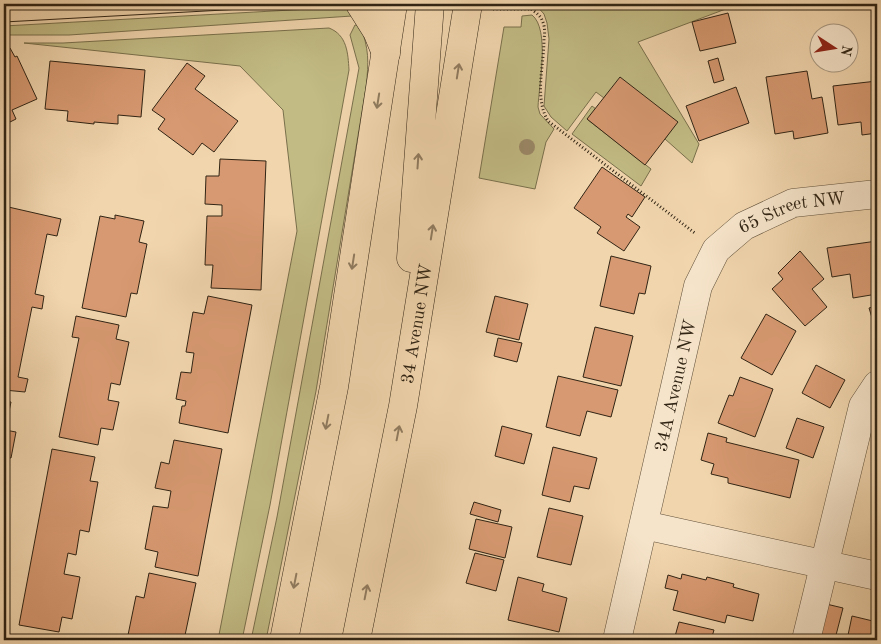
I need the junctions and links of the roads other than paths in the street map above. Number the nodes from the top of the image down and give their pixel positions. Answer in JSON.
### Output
{"nodes":[{"id":1,"x":360,"y":4,"type":"edge"},
{"id":2,"x":393,"y":4,"type":"edge"},
{"id":3,"x":430,"y":4,"type":"edge"},
{"id":4,"x":468,"y":4,"type":"edge"},
{"id":5,"x":386,"y":53,"type":"junction"},
{"id":6,"x":877,"y":194,"type":"edge"},
{"id":7,"x":716,"y":250,"type":"joint"},
{"id":8,"x":416,"y":332,"type":"junction"},
{"id":9,"x":877,"y":385,"type":"edge"},
{"id":10,"x":644,"y":525,"type":"junction"},
{"id":11,"x":825,"y":565,"type":"junction"},
{"id":12,"x":877,"y":576,"type":"edge"},
{"id":13,"x":284,"y":640,"type":"edge"},
{"id":14,"x":356,"y":640,"type":"edge"},
{"id":15,"x":617,"y":640,"type":"edge"},
{"id":16,"x":806,"y":640,"type":"edge"}],
"edges":[{"from":1,"to":5,"type":"main road"},
{"from":2,"to":5,"type":"main road"},
{"from":8,"to":3,"type":"main road","one_way":true},
{"from":8,"to":4,"type":"main road","name":"34 Avenue NW","one_way":true},
{"from":5,"to":13,"type":"main road","one_way":true},
{"from":6,"to":7,"type":"street","name":"65 Street NW"},
{"from":7,"to":10,"type":"street","name":"34A Avenue NW"},
{"from":14,"to":8,"type":"main road","name":"34 Avenue NW","one_way":true},
{"from":9,"to":11,"type":"street"},
{"from":10,"to":11,"type":"street"},
{"from":10,"to":15,"type":"street","name":"34A Avenue NW"},
{"from":11,"to":12,"type":"street"},
{"from":11,"to":16,"type":"street"}]}
